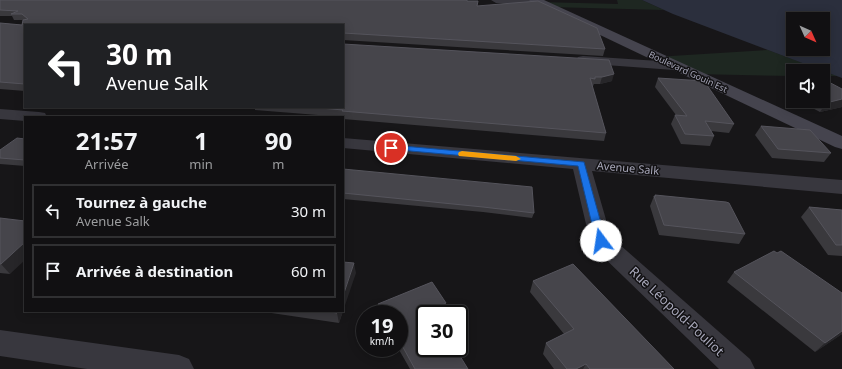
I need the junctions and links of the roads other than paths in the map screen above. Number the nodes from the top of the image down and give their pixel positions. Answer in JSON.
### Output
{"nodes":[{"id":1,"x":496,"y":0,"type":"edge"},
{"id":2,"x":537,"y":1,"type":"edge"},
{"id":3,"x":572,"y":59,"type":"edge"},
{"id":4,"x":674,"y":66,"type":"junction"},
{"id":5,"x":0,"y":114,"type":"edge"},
{"id":6,"x":27,"y":116,"type":"edge"},
{"id":7,"x":842,"y":142,"type":"edge"},
{"id":8,"x":344,"y":143,"type":"edge"},
{"id":9,"x":581,"y":164,"type":"junction"},
{"id":10,"x":842,"y":187,"type":"edge"},
{"id":11,"x":0,"y":344,"type":"edge"},
{"id":12,"x":179,"y":369,"type":"edge"},
{"id":13,"x":740,"y":369,"type":"edge"}],
"edges":[{"from":1,"to":2,"type":"street"},
{"from":2,"to":4,"type":"street","name":"Boulevard Gouin Est"},
{"from":3,"to":4,"type":"street"},
{"from":4,"to":7,"type":"street","name":"Boulevard Gouin Est"},
{"from":5,"to":6,"type":"street"},
{"from":8,"to":9,"type":"street","name":"Avenue Salk"},
{"from":9,"to":10,"type":"street","name":"Avenue Salk"},
{"from":9,"to":13,"type":"street","name":"Rue Léopold-Pouliot"},
{"from":11,"to":12,"type":"street"}]}
